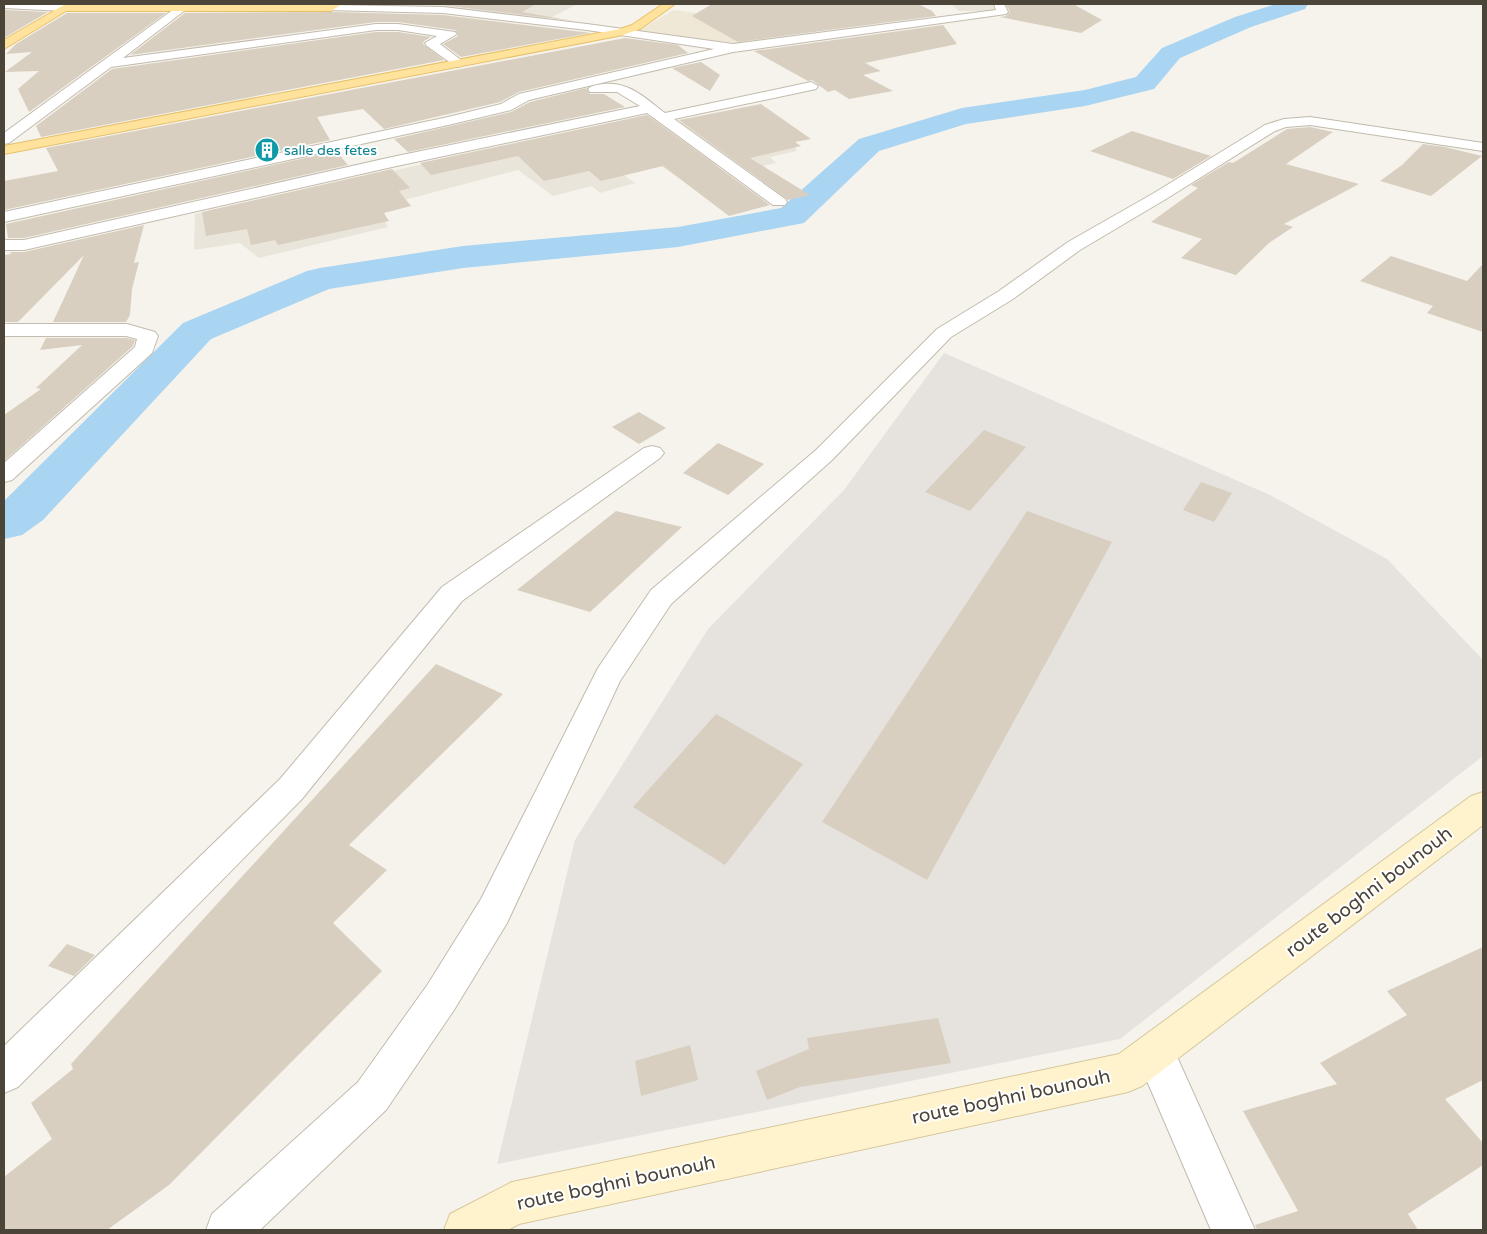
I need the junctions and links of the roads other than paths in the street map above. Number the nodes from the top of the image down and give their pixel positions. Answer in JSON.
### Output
{"nodes":[{"id":1,"x":670,"y":4,"type":"edge"},
{"id":2,"x":999,"y":4,"type":"edge"},
{"id":3,"x":4,"y":5,"type":"edge"},
{"id":4,"x":47,"y":6,"type":"edge"},
{"id":5,"x":186,"y":6,"type":"edge"},
{"id":6,"x":334,"y":6,"type":"edge"},
{"id":7,"x":64,"y":8,"type":"junction"},
{"id":8,"x":491,"y":16,"type":"junction"},
{"id":9,"x":459,"y":30,"type":"junction"},
{"id":10,"x":623,"y":32,"type":"junction"},
{"id":11,"x":4,"y":45,"type":"edge"},
{"id":12,"x":733,"y":48,"type":"junction"},
{"id":13,"x":458,"y":63,"type":"junction"},
{"id":14,"x":105,"y":64,"type":"junction"},
{"id":15,"x":811,"y":86,"type":"dead end"},
{"id":16,"x":506,"y":107,"type":"junction"},
{"id":17,"x":650,"y":108,"type":"junction"},
{"id":18,"x":664,"y":117,"type":"junction"},
{"id":19,"x":369,"y":139,"type":"junction"},
{"id":20,"x":4,"y":140,"type":"edge"},
{"id":21,"x":1483,"y":147,"type":"edge"},
{"id":22,"x":4,"y":150,"type":"edge"},
{"id":23,"x":392,"y":162,"type":"junction"},
{"id":24,"x":779,"y":202,"type":"dead end"},
{"id":25,"x":4,"y":217,"type":"edge"},
{"id":26,"x":4,"y":245,"type":"edge"},
{"id":27,"x":4,"y":330,"type":"edge"},
{"id":28,"x":652,"y":453,"type":"dead end"},
{"id":29,"x":4,"y":475,"type":"edge"},
{"id":30,"x":1483,"y":806,"type":"edge"},
{"id":31,"x":1155,"y":1053,"type":"junction"},
{"id":32,"x":4,"y":1073,"type":"edge"},
{"id":33,"x":228,"y":1230,"type":"edge"},
{"id":34,"x":466,"y":1230,"type":"edge"},
{"id":35,"x":1233,"y":1230,"type":"edge"}],
"edges":[{"from":1,"to":10,"type":"main road"},
{"from":2,"to":12,"type":"street"},
{"from":3,"to":4,"type":"street"},
{"from":4,"to":7,"type":"street"},
{"from":5,"to":6,"type":"main road"},
{"from":5,"to":7,"type":"main road"},
{"from":5,"to":14,"type":"street"},
{"from":6,"to":8,"type":"street"},
{"from":7,"to":11,"type":"main road"},
{"from":8,"to":9,"type":"street"},
{"from":8,"to":10,"type":"street"},
{"from":9,"to":13,"type":"street"},
{"from":9,"to":14,"type":"street"},
{"from":10,"to":12,"type":"street"},
{"from":10,"to":13,"type":"main road"},
{"from":12,"to":16,"type":"street"},
{"from":13,"to":22,"type":"main road"},
{"from":14,"to":20,"type":"street"},
{"from":15,"to":18,"type":"street"},
{"from":16,"to":17,"type":"street"},
{"from":16,"to":19,"type":"street"},
{"from":17,"to":18,"type":"street"},
{"from":17,"to":23,"type":"street"},
{"from":18,"to":24,"type":"street"},
{"from":19,"to":23,"type":"street"},
{"from":19,"to":25,"type":"street"},
{"from":21,"to":33,"type":"street"},
{"from":23,"to":26,"type":"street"},
{"from":27,"to":29,"type":"street"},
{"from":28,"to":32,"type":"street"},
{"from":30,"to":31,"type":"main road","name":"route boghni bounouh"},
{"from":31,"to":34,"type":"main road","name":"route boghni bounouh"},
{"from":31,"to":35,"type":"street"}]}
